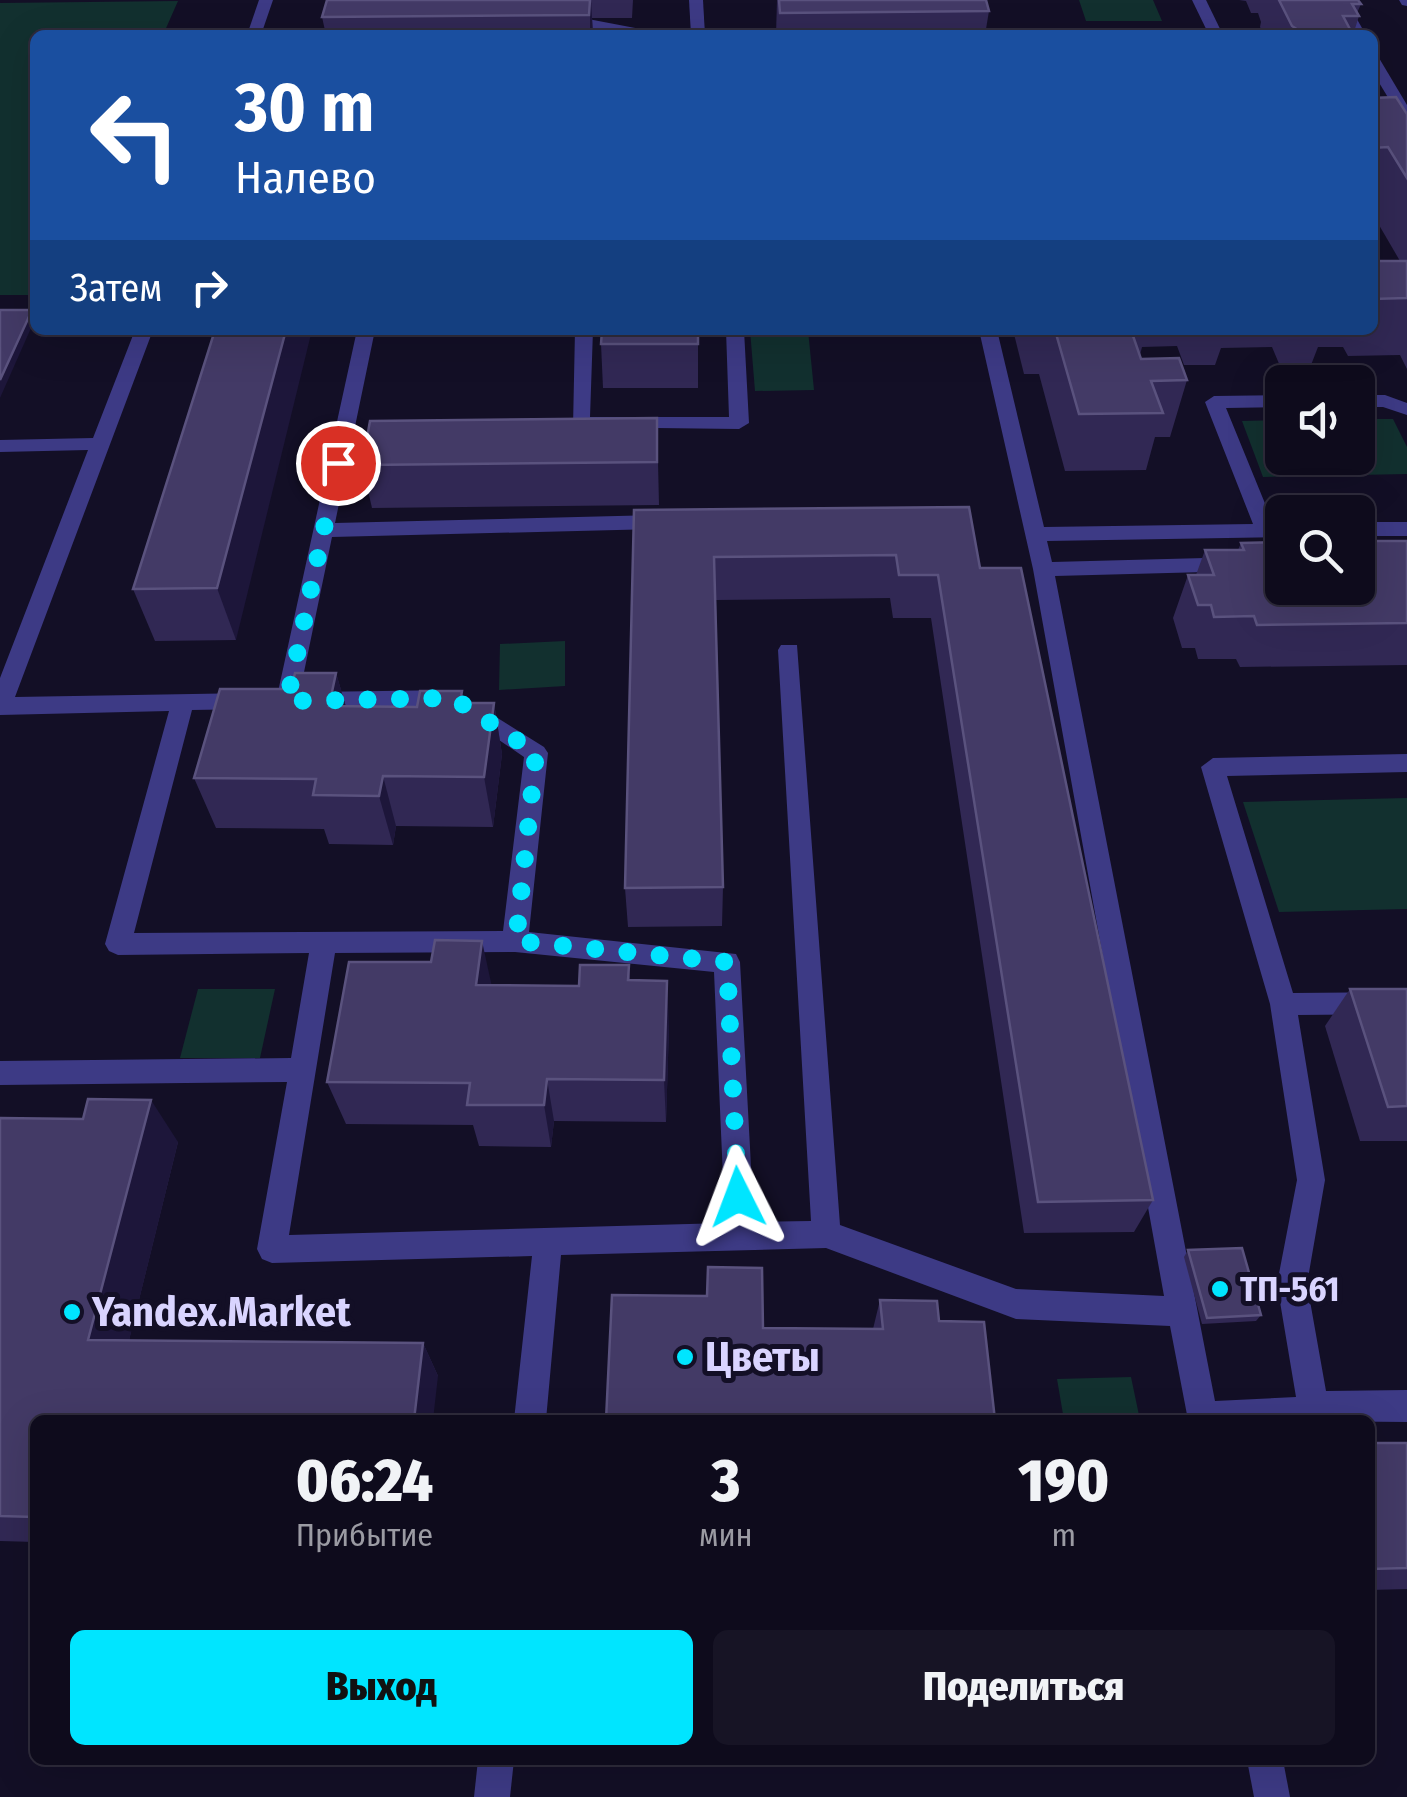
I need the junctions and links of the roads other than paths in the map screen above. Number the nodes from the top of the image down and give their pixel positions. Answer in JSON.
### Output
{"nodes":[{"id":1,"x":266,"y":0,"type":"edge"},
{"id":2,"x":561,"y":0,"type":"edge"},
{"id":3,"x":696,"y":0,"type":"edge"},
{"id":4,"x":1199,"y":0,"type":"edge"},
{"id":5,"x":1339,"y":0,"type":"edge"},
{"id":6,"x":540,"y":17,"type":"edge"},
{"id":7,"x":560,"y":17,"type":"junction"},
{"id":8,"x":829,"y":29,"type":"dead end"},
{"id":9,"x":256,"y":30,"type":"edge"},
{"id":10,"x":626,"y":30,"type":"edge"},
{"id":11,"x":698,"y":30,"type":"edge"},
{"id":12,"x":777,"y":30,"type":"edge"},
{"id":13,"x":1214,"y":30,"type":"edge"},
{"id":14,"x":1356,"y":30,"type":"edge"},
{"id":15,"x":1378,"y":66,"type":"edge"},
{"id":16,"x":1400,"y":93,"type":"edge"},
{"id":17,"x":1399,"y":111,"type":"edge"},
{"id":18,"x":142,"y":335,"type":"edge"},
{"id":19,"x":365,"y":335,"type":"edge"},
{"id":20,"x":584,"y":335,"type":"edge"},
{"id":21,"x":735,"y":335,"type":"edge"},
{"id":22,"x":989,"y":335,"type":"edge"},
{"id":23,"x":1375,"y":400,"type":"edge"},
{"id":24,"x":1265,"y":402,"type":"edge"},
{"id":25,"x":1407,"y":409,"type":"edge"},
{"id":26,"x":100,"y":444,"type":"junction"},
{"id":27,"x":0,"y":446,"type":"edge"},
{"id":28,"x":1265,"y":511,"type":"edge"},
{"id":29,"x":657,"y":522,"type":"edge"},
{"id":30,"x":1375,"y":529,"type":"edge"},
{"id":31,"x":1407,"y":529,"type":"edge"},
{"id":32,"x":324,"y":530,"type":"junction"},
{"id":33,"x":1265,"y":530,"type":"edge"},
{"id":34,"x":1035,"y":534,"type":"junction"},
{"id":35,"x":1265,"y":563,"type":"edge"},
{"id":36,"x":1043,"y":569,"type":"junction"},
{"id":37,"x":789,"y":650,"type":"dead end"},
{"id":38,"x":287,"y":701,"type":"junction"},
{"id":39,"x":183,"y":702,"type":"junction"},
{"id":40,"x":0,"y":706,"type":"edge"},
{"id":41,"x":1407,"y":762,"type":"edge"},
{"id":42,"x":516,"y":941,"type":"junction"},
{"id":43,"x":324,"y":943,"type":"junction"},
{"id":44,"x":1407,"y":1003,"type":"edge"},
{"id":45,"x":1283,"y":1004,"type":"junction"},
{"id":46,"x":302,"y":1070,"type":"junction"},
{"id":47,"x":0,"y":1073,"type":"edge"},
{"id":48,"x":826,"y":1234,"type":"junction"},
{"id":49,"x":740,"y":1236,"type":"junction"},
{"id":50,"x":548,"y":1242,"type":"junction"},
{"id":51,"x":1184,"y":1312,"type":"junction"},
{"id":52,"x":1407,"y":1406,"type":"edge"},
{"id":53,"x":1314,"y":1407,"type":"junction"},
{"id":54,"x":531,"y":1415,"type":"edge"},
{"id":55,"x":1201,"y":1415,"type":"edge"},
{"id":56,"x":1274,"y":1415,"type":"edge"},
{"id":57,"x":495,"y":1765,"type":"edge"},
{"id":58,"x":1266,"y":1765,"type":"edge"},
{"id":59,"x":492,"y":1797,"type":"edge"},
{"id":60,"x":1272,"y":1797,"type":"edge"}],
"edges":[{"from":1,"to":9,"type":"street"},
{"from":2,"to":7,"type":"street"},
{"from":3,"to":11,"type":"street"},
{"from":4,"to":13,"type":"street"},
{"from":5,"to":14,"type":"street"},
{"from":6,"to":7,"type":"street"},
{"from":7,"to":10,"type":"street"},
{"from":8,"to":12,"type":"street"},
{"from":15,"to":16,"type":"street"},
{"from":16,"to":17,"type":"street"},
{"from":18,"to":26,"type":"street"},
{"from":19,"to":32,"type":"street"},
{"from":20,"to":21,"type":"street"},
{"from":22,"to":34,"type":"street"},
{"from":23,"to":25,"type":"street"},
{"from":24,"to":28,"type":"street"},
{"from":26,"to":27,"type":"street"},
{"from":26,"to":40,"type":"street"},
{"from":29,"to":32,"type":"street"},
{"from":30,"to":31,"type":"street"},
{"from":32,"to":38,"type":"street"},
{"from":33,"to":34,"type":"street"},
{"from":34,"to":36,"type":"street"},
{"from":35,"to":36,"type":"street"},
{"from":36,"to":51,"type":"street"},
{"from":37,"to":48,"type":"street"},
{"from":38,"to":39,"type":"street"},
{"from":38,"to":42,"type":"street"},
{"from":39,"to":40,"type":"street"},
{"from":39,"to":43,"type":"street"},
{"from":41,"to":45,"type":"street"},
{"from":42,"to":43,"type":"street"},
{"from":42,"to":49,"type":"street"},
{"from":43,"to":46,"type":"street"},
{"from":44,"to":45,"type":"street"},
{"from":45,"to":53,"type":"street"},
{"from":46,"to":47,"type":"street"},
{"from":46,"to":50,"type":"street"},
{"from":48,"to":49,"type":"street"},
{"from":48,"to":51,"type":"street"},
{"from":49,"to":50,"type":"street"},
{"from":50,"to":54,"type":"street"},
{"from":51,"to":55,"type":"street"},
{"from":52,"to":53,"type":"street"},
{"from":53,"to":56,"type":"street"},
{"from":57,"to":59,"type":"street"},
{"from":58,"to":60,"type":"street"}]}
